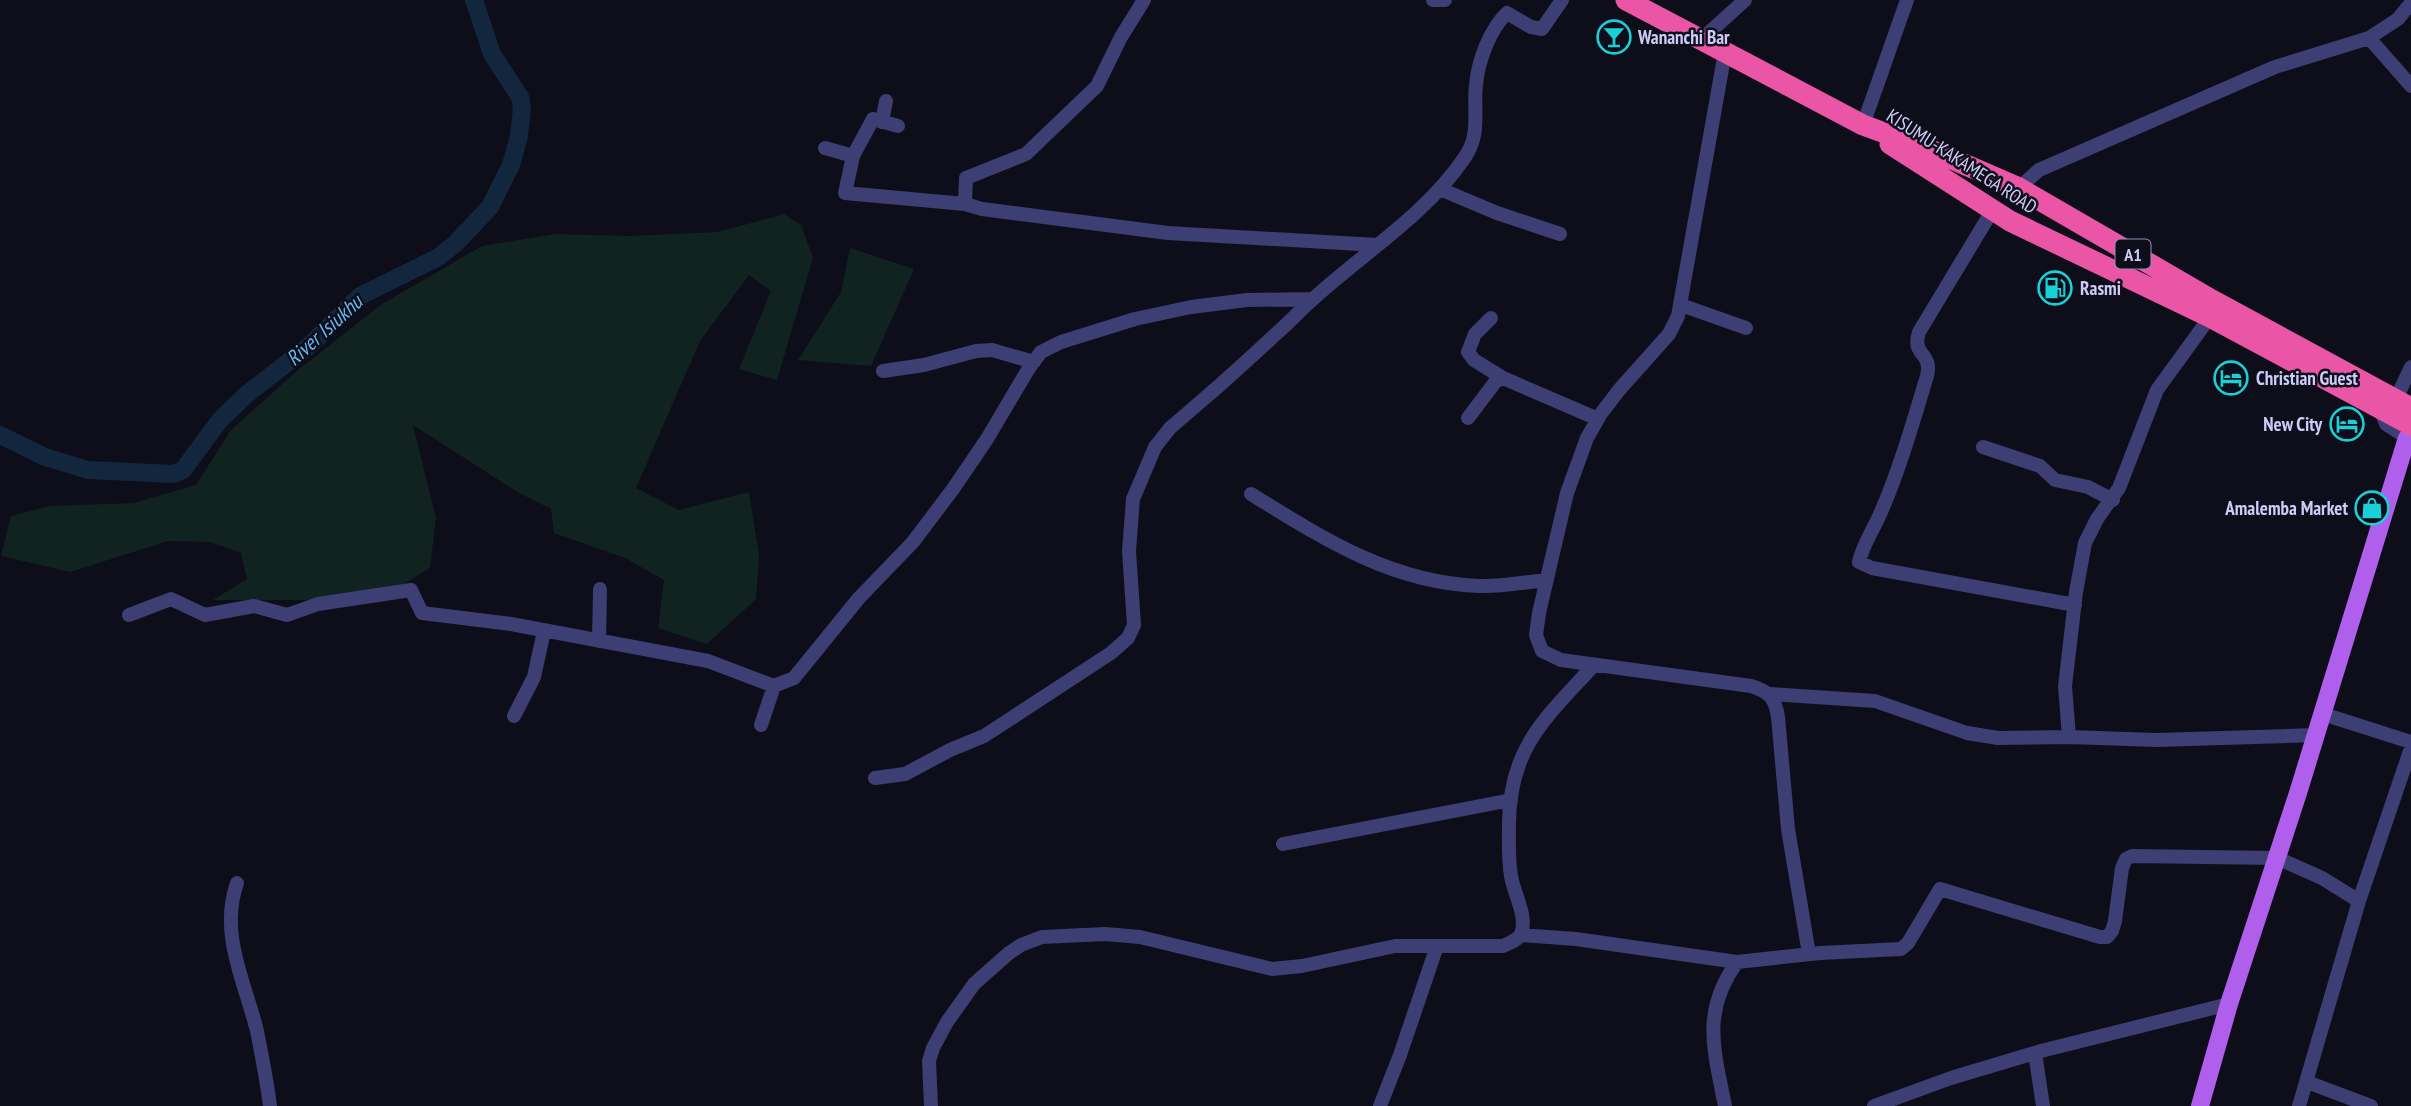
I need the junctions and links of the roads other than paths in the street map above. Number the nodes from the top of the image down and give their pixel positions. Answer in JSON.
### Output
{"nodes":[{"id":1,"x":1144,"y":0,"type":"edge"},
{"id":2,"x":1433,"y":0,"type":"edge"},
{"id":3,"x":1445,"y":0,"type":"edge"},
{"id":4,"x":1562,"y":0,"type":"edge"},
{"id":5,"x":1626,"y":0,"type":"edge"},
{"id":6,"x":1745,"y":0,"type":"edge"},
{"id":7,"x":1907,"y":0,"type":"edge"},
{"id":8,"x":2411,"y":3,"type":"edge"},
{"id":9,"x":2369,"y":38,"type":"junction"},
{"id":10,"x":1702,"y":39,"type":"junction"},
{"id":11,"x":1725,"y":51,"type":"junction"},
{"id":12,"x":2411,"y":86,"type":"edge"},
{"id":13,"x":886,"y":101,"type":"dead end"},
{"id":14,"x":881,"y":122,"type":"junction"},
{"id":15,"x":1863,"y":125,"type":"junction"},
{"id":16,"x":898,"y":126,"type":"dead end"},
{"id":17,"x":825,"y":148,"type":"dead end"},
{"id":18,"x":853,"y":156,"type":"junction"},
{"id":19,"x":2019,"y":188,"type":"junction"},
{"id":20,"x":1440,"y":189,"type":"junction"},
{"id":21,"x":2047,"y":203,"type":"junction"},
{"id":22,"x":965,"y":204,"type":"junction"},
{"id":23,"x":1992,"y":212,"type":"junction"},
{"id":24,"x":2031,"y":232,"type":"junction"},
{"id":25,"x":1560,"y":234,"type":"dead end"},
{"id":26,"x":1377,"y":245,"type":"junction"},
{"id":27,"x":1312,"y":299,"type":"junction"},
{"id":28,"x":1681,"y":305,"type":"junction"},
{"id":29,"x":2210,"y":317,"type":"junction"},
{"id":30,"x":1492,"y":318,"type":"dead end"},
{"id":31,"x":1746,"y":328,"type":"dead end"},
{"id":32,"x":1034,"y":362,"type":"junction"},
{"id":33,"x":2411,"y":367,"type":"edge"},
{"id":34,"x":883,"y":371,"type":"dead end"},
{"id":35,"x":1503,"y":378,"type":"junction"},
{"id":36,"x":2395,"y":405,"type":"edge"},
{"id":37,"x":1468,"y":418,"type":"dead end"},
{"id":38,"x":1598,"y":419,"type":"junction"},
{"id":39,"x":2410,"y":434,"type":"edge"},
{"id":40,"x":1983,"y":447,"type":"dead end"},
{"id":41,"x":1251,"y":494,"type":"dead end"},
{"id":42,"x":2113,"y":500,"type":"junction"},
{"id":43,"x":1547,"y":580,"type":"junction"},
{"id":44,"x":600,"y":589,"type":"dead end"},
{"id":45,"x":2076,"y":605,"type":"junction"},
{"id":46,"x":129,"y":615,"type":"dead end"},
{"id":47,"x":544,"y":631,"type":"junction"},
{"id":48,"x":598,"y":641,"type":"junction"},
{"id":49,"x":1594,"y":665,"type":"junction"},
{"id":50,"x":774,"y":686,"type":"junction"},
{"id":51,"x":1770,"y":694,"type":"junction"},
{"id":52,"x":2323,"y":714,"type":"junction"},
{"id":53,"x":514,"y":716,"type":"dead end"},
{"id":54,"x":761,"y":724,"type":"dead end"},
{"id":55,"x":2316,"y":735,"type":"junction"},
{"id":56,"x":2069,"y":737,"type":"junction"},
{"id":57,"x":2411,"y":742,"type":"edge"},
{"id":58,"x":2411,"y":748,"type":"edge"},
{"id":59,"x":875,"y":779,"type":"dead end"},
{"id":60,"x":1511,"y":800,"type":"junction"},
{"id":61,"x":1283,"y":844,"type":"dead end"},
{"id":62,"x":2277,"y":858,"type":"junction"},
{"id":63,"x":237,"y":883,"type":"dead end"},
{"id":64,"x":2360,"y":901,"type":"junction"},
{"id":65,"x":1520,"y":935,"type":"junction"},
{"id":66,"x":1437,"y":946,"type":"junction"},
{"id":67,"x":1809,"y":954,"type":"junction"},
{"id":68,"x":1737,"y":962,"type":"junction"},
{"id":69,"x":2229,"y":1004,"type":"junction"},
{"id":70,"x":2035,"y":1053,"type":"junction"},
{"id":71,"x":2307,"y":1082,"type":"junction"},
{"id":72,"x":270,"y":1106,"type":"edge"},
{"id":73,"x":931,"y":1106,"type":"edge"},
{"id":74,"x":1380,"y":1106,"type":"edge"},
{"id":75,"x":1725,"y":1106,"type":"edge"},
{"id":76,"x":1874,"y":1106,"type":"edge"},
{"id":77,"x":2043,"y":1106,"type":"edge"},
{"id":78,"x":2200,"y":1106,"type":"edge"},
{"id":79,"x":2299,"y":1106,"type":"edge"},
{"id":80,"x":2371,"y":1106,"type":"edge"}],
"edges":[{"from":1,"to":22,"type":"street"},
{"from":2,"to":3,"type":"street"},
{"from":4,"to":20,"type":"street"},
{"from":5,"to":10,"type":"highway","name":"KISUMU-KAKAMEGA ROAD","number":"A1"},
{"from":6,"to":10,"type":"street"},
{"from":7,"to":15,"type":"street"},
{"from":8,"to":9,"type":"street"},
{"from":9,"to":12,"type":"street"},
{"from":9,"to":19,"type":"street"},
{"from":10,"to":11,"type":"highway","name":"KISUMU-KAKAMEGA ROAD","number":"A1"},
{"from":11,"to":15,"type":"highway","name":"KISUMU-KAKAMEGA ROAD","number":"A1"},
{"from":11,"to":28,"type":"street"},
{"from":13,"to":14,"type":"street"},
{"from":14,"to":16,"type":"street"},
{"from":14,"to":18,"type":"street"},
{"from":15,"to":19,"type":"highway","name":"KISUMU-KAKAMEGA ROAD","number":"A1"},
{"from":15,"to":23,"type":"highway","name":"KISUMU-KAKAMEGA ROAD","number":"A1"},
{"from":17,"to":18,"type":"street"},
{"from":18,"to":22,"type":"street"},
{"from":19,"to":21,"type":"highway","name":"KISUMU-KAKAMEGA ROAD","number":"A1"},
{"from":20,"to":25,"type":"street"},
{"from":20,"to":26,"type":"street"},
{"from":21,"to":24,"type":"highway"},
{"from":21,"to":36,"type":"highway","name":"KISUMU-KAKAMEGA ROAD","number":"A1"},
{"from":22,"to":26,"type":"street"},
{"from":23,"to":24,"type":"highway","name":"KISUMU-KAKAMEGA ROAD","number":"A1"},
{"from":23,"to":45,"type":"street"},
{"from":24,"to":29,"type":"highway","name":"KISUMU-KAKAMEGA ROAD","number":"A1"},
{"from":26,"to":27,"type":"street"},
{"from":27,"to":32,"type":"street"},
{"from":27,"to":59,"type":"street"},
{"from":28,"to":31,"type":"street"},
{"from":28,"to":38,"type":"street"},
{"from":29,"to":36,"type":"highway","name":"KISUMU-KAKAMEGA ROAD","number":"A1"},
{"from":29,"to":42,"type":"street"},
{"from":30,"to":35,"type":"street"},
{"from":32,"to":34,"type":"street"},
{"from":32,"to":50,"type":"street"},
{"from":33,"to":36,"type":"street"},
{"from":35,"to":37,"type":"street"},
{"from":35,"to":38,"type":"street"},
{"from":36,"to":39,"type":"highway","name":"KISUMU-KAKAMEGA ROAD","number":"A1"},
{"from":38,"to":43,"type":"street"},
{"from":39,"to":52,"type":"main road"},
{"from":40,"to":42,"type":"street"},
{"from":41,"to":43,"type":"street"},
{"from":42,"to":45,"type":"street"},
{"from":43,"to":49,"type":"street"},
{"from":44,"to":48,"type":"street"},
{"from":45,"to":56,"type":"street"},
{"from":46,"to":47,"type":"street"},
{"from":47,"to":48,"type":"street"},
{"from":47,"to":53,"type":"street"},
{"from":48,"to":50,"type":"street"},
{"from":49,"to":51,"type":"street"},
{"from":49,"to":60,"type":"street"},
{"from":50,"to":54,"type":"street"},
{"from":51,"to":56,"type":"street"},
{"from":51,"to":67,"type":"street"},
{"from":52,"to":55,"type":"main road"},
{"from":52,"to":57,"type":"street"},
{"from":55,"to":56,"type":"street"},
{"from":55,"to":62,"type":"main road"},
{"from":58,"to":64,"type":"street"},
{"from":60,"to":61,"type":"street"},
{"from":60,"to":65,"type":"street"},
{"from":62,"to":64,"type":"street"},
{"from":62,"to":67,"type":"street"},
{"from":62,"to":69,"type":"main road"},
{"from":63,"to":72,"type":"street"},
{"from":64,"to":71,"type":"street"},
{"from":65,"to":66,"type":"street"},
{"from":65,"to":68,"type":"street"},
{"from":66,"to":73,"type":"street"},
{"from":66,"to":74,"type":"street"},
{"from":67,"to":68,"type":"street"},
{"from":68,"to":75,"type":"street"},
{"from":69,"to":70,"type":"street"},
{"from":69,"to":78,"type":"main road"},
{"from":70,"to":76,"type":"street"},
{"from":70,"to":77,"type":"street"},
{"from":71,"to":79,"type":"street"},
{"from":71,"to":80,"type":"street"}]}
